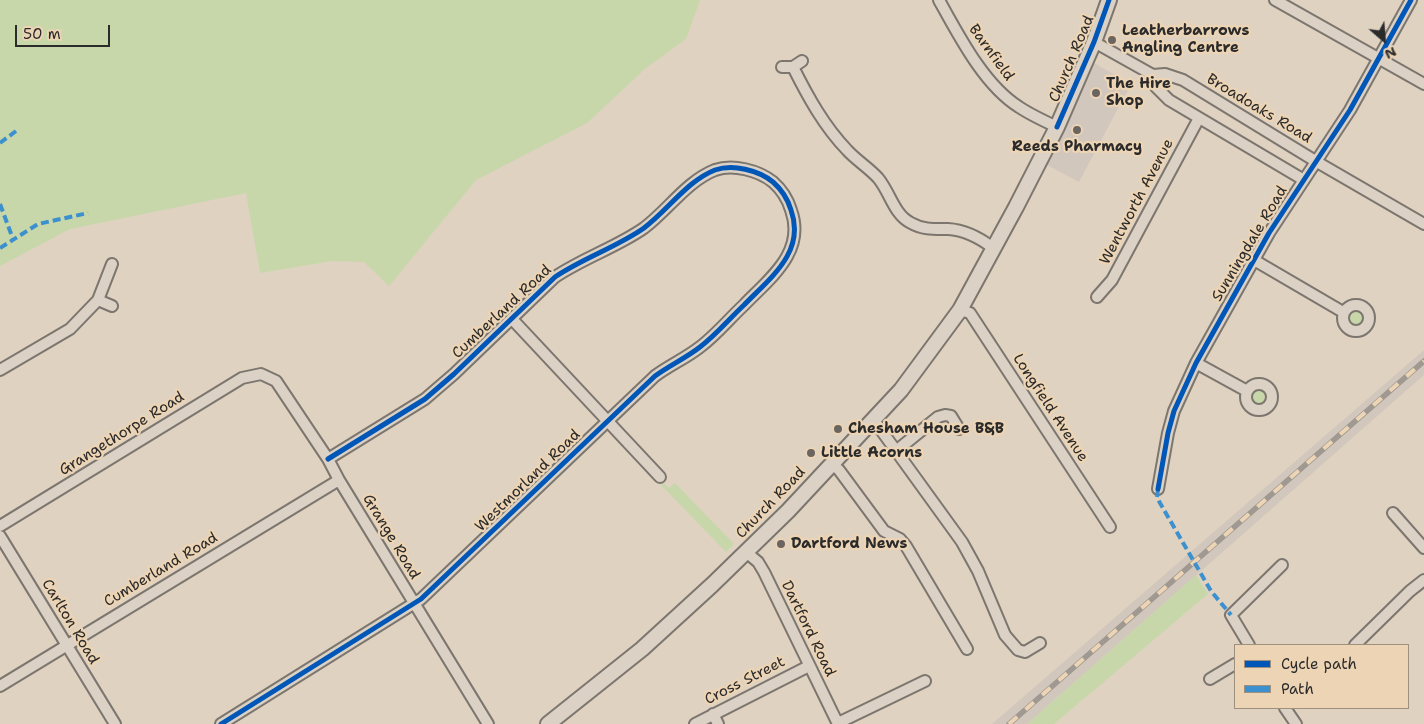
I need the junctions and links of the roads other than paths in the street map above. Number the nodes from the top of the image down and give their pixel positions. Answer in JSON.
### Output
{"nodes":[{"id":1,"x":939,"y":0,"type":"edge"},
{"id":2,"x":1109,"y":0,"type":"edge"},
{"id":3,"x":1275,"y":0,"type":"edge"},
{"id":4,"x":1411,"y":0,"type":"edge"},
{"id":5,"x":1094,"y":42,"type":"junction"},
{"id":6,"x":1379,"y":58,"type":"junction"},
{"id":7,"x":802,"y":60,"type":"dead end"},
{"id":8,"x":1154,"y":75,"type":"junction"},
{"id":9,"x":1424,"y":84,"type":"edge"},
{"id":10,"x":1199,"y":118,"type":"junction"},
{"id":11,"x":1057,"y":127,"type":"junction"},
{"id":12,"x":1316,"y":162,"type":"junction"},
{"id":13,"x":1304,"y":180,"type":"junction"},
{"id":14,"x":791,"y":208,"type":"joint"},
{"id":15,"x":1424,"y":224,"type":"edge"},
{"id":16,"x":993,"y":248,"type":"junction"},
{"id":17,"x":1254,"y":260,"type":"junction"},
{"id":18,"x":112,"y":264,"type":"dead end"},
{"id":19,"x":1097,"y":296,"type":"dead end"},
{"id":20,"x":98,"y":300,"type":"junction"},
{"id":21,"x":112,"y":306,"type":"dead end"},
{"id":22,"x":960,"y":310,"type":"junction"},
{"id":23,"x":1343,"y":312,"type":"dead end"},
{"id":24,"x":512,"y":319,"type":"junction"},
{"id":25,"x":1196,"y":363,"type":"junction"},
{"id":26,"x":0,"y":370,"type":"edge"},
{"id":27,"x":261,"y":374,"type":"joint"},
{"id":28,"x":1248,"y":391,"type":"dead end"},
{"id":29,"x":873,"y":419,"type":"junction"},
{"id":30,"x":607,"y":422,"type":"junction"},
{"id":31,"x":959,"y":429,"type":"dead end"},
{"id":32,"x":896,"y":451,"type":"junction"},
{"id":33,"x":328,"y":459,"type":"junction"},
{"id":34,"x":832,"y":464,"type":"junction"},
{"id":35,"x":660,"y":477,"type":"dead end"},
{"id":36,"x":338,"y":480,"type":"junction"},
{"id":37,"x":1158,"y":489,"type":"dead end"},
{"id":38,"x":1393,"y":513,"type":"dead end"},
{"id":39,"x":0,"y":526,"type":"edge"},
{"id":40,"x":1110,"y":527,"type":"dead end"},
{"id":41,"x":0,"y":536,"type":"edge"},
{"id":42,"x":1424,"y":548,"type":"edge"},
{"id":43,"x":746,"y":552,"type":"junction"},
{"id":44,"x":1282,"y":565,"type":"dead end"},
{"id":45,"x":1424,"y":580,"type":"edge"},
{"id":46,"x":414,"y":604,"type":"junction"},
{"id":47,"x":1040,"y":643,"type":"dead end"},
{"id":48,"x":1248,"y":644,"type":"edge"},
{"id":49,"x":1356,"y":644,"type":"edge"},
{"id":50,"x":66,"y":645,"type":"junction"},
{"id":51,"x":966,"y":649,"type":"dead end"},
{"id":52,"x":1234,"y":665,"type":"edge"},
{"id":53,"x":809,"y":666,"type":"junction"},
{"id":54,"x":1210,"y":679,"type":"dead end"},
{"id":55,"x":925,"y":680,"type":"dead end"},
{"id":56,"x":0,"y":686,"type":"edge"},
{"id":57,"x":1286,"y":709,"type":"edge"},
{"id":58,"x":716,"y":719,"type":"edge"},
{"id":59,"x":838,"y":723,"type":"edge"},
{"id":60,"x":115,"y":724,"type":"edge"},
{"id":61,"x":221,"y":724,"type":"edge"},
{"id":62,"x":488,"y":724,"type":"edge"},
{"id":63,"x":548,"y":724,"type":"edge"},
{"id":64,"x":695,"y":724,"type":"edge"},
{"id":65,"x":1296,"y":724,"type":"edge"}],
"edges":[{"from":1,"to":11,"type":"street","name":"Barnfield"},
{"from":2,"to":5,"type":"main road","name":"Church Road"},
{"from":3,"to":6,"type":"street"},
{"from":4,"to":6,"type":"street","name":"Sunningdale Road"},
{"from":5,"to":8,"type":"street","name":"Broadoaks Road"},
{"from":5,"to":11,"type":"main road","name":"Church Road"},
{"from":6,"to":9,"type":"street"},
{"from":6,"to":12,"type":"street","name":"Sunningdale Road"},
{"from":7,"to":16,"type":"street"},
{"from":8,"to":10,"type":"street"},
{"from":8,"to":12,"type":"street","name":"Broadoaks Road"},
{"from":10,"to":13,"type":"street"},
{"from":10,"to":19,"type":"street","name":"Wentworth Avenue"},
{"from":11,"to":16,"type":"main road","name":"Church Road"},
{"from":12,"to":13,"type":"street","name":"Sunningdale Road"},
{"from":12,"to":15,"type":"street","name":"Broadoaks Road"},
{"from":13,"to":17,"type":"street","name":"Sunningdale Road"},
{"from":14,"to":24,"type":"street","name":"Cumberland Road"},
{"from":14,"to":30,"type":"street","name":"Westmorland Road"},
{"from":16,"to":22,"type":"main road","name":"Church Road"},
{"from":17,"to":23,"type":"street"},
{"from":17,"to":25,"type":"street","name":"Sunningdale Road"},
{"from":18,"to":20,"type":"street"},
{"from":20,"to":21,"type":"street"},
{"from":20,"to":26,"type":"street"},
{"from":22,"to":29,"type":"main road","name":"Church Road"},
{"from":22,"to":40,"type":"street","name":"Longfield Avenue"},
{"from":24,"to":30,"type":"street"},
{"from":24,"to":33,"type":"street","name":"Cumberland Road"},
{"from":25,"to":28,"type":"street"},
{"from":25,"to":37,"type":"street","name":"Sunningdale Road"},
{"from":27,"to":33,"type":"street","name":"Grange Road"},
{"from":27,"to":39,"type":"street","name":"Grangethorpe Road"},
{"from":29,"to":32,"type":"street"},
{"from":29,"to":34,"type":"main road","name":"Church Road"},
{"from":30,"to":35,"type":"street"},
{"from":30,"to":46,"type":"street","name":"Westmorland Road"},
{"from":31,"to":32,"type":"street"},
{"from":32,"to":47,"type":"street"},
{"from":33,"to":36,"type":"street","name":"Grange Road"},
{"from":34,"to":43,"type":"main road","name":"Church Road"},
{"from":34,"to":51,"type":"street"},
{"from":36,"to":46,"type":"street","name":"Grange Road"},
{"from":36,"to":50,"type":"street","name":"Cumberland Road"},
{"from":38,"to":42,"type":"street"},
{"from":41,"to":50,"type":"street","name":"Carlton Road"},
{"from":43,"to":53,"type":"street","name":"Dartford Road"},
{"from":43,"to":63,"type":"main road","name":"Church Road"},
{"from":44,"to":48,"type":"street"},
{"from":45,"to":49,"type":"street"},
{"from":46,"to":61,"type":"street","name":"Westmorland Road"},
{"from":46,"to":62,"type":"street","name":"Grange Road"},
{"from":50,"to":56,"type":"street","name":"Cumberland Road"},
{"from":50,"to":60,"type":"street","name":"Carlton Road"},
{"from":52,"to":54,"type":"street"},
{"from":53,"to":58,"type":"street","name":"Cross Street"},
{"from":53,"to":59,"type":"street","name":"Dartford Road"},
{"from":55,"to":59,"type":"street"},
{"from":57,"to":65,"type":"street"},
{"from":58,"to":64,"type":"street","name":"Cross Street"}]}
